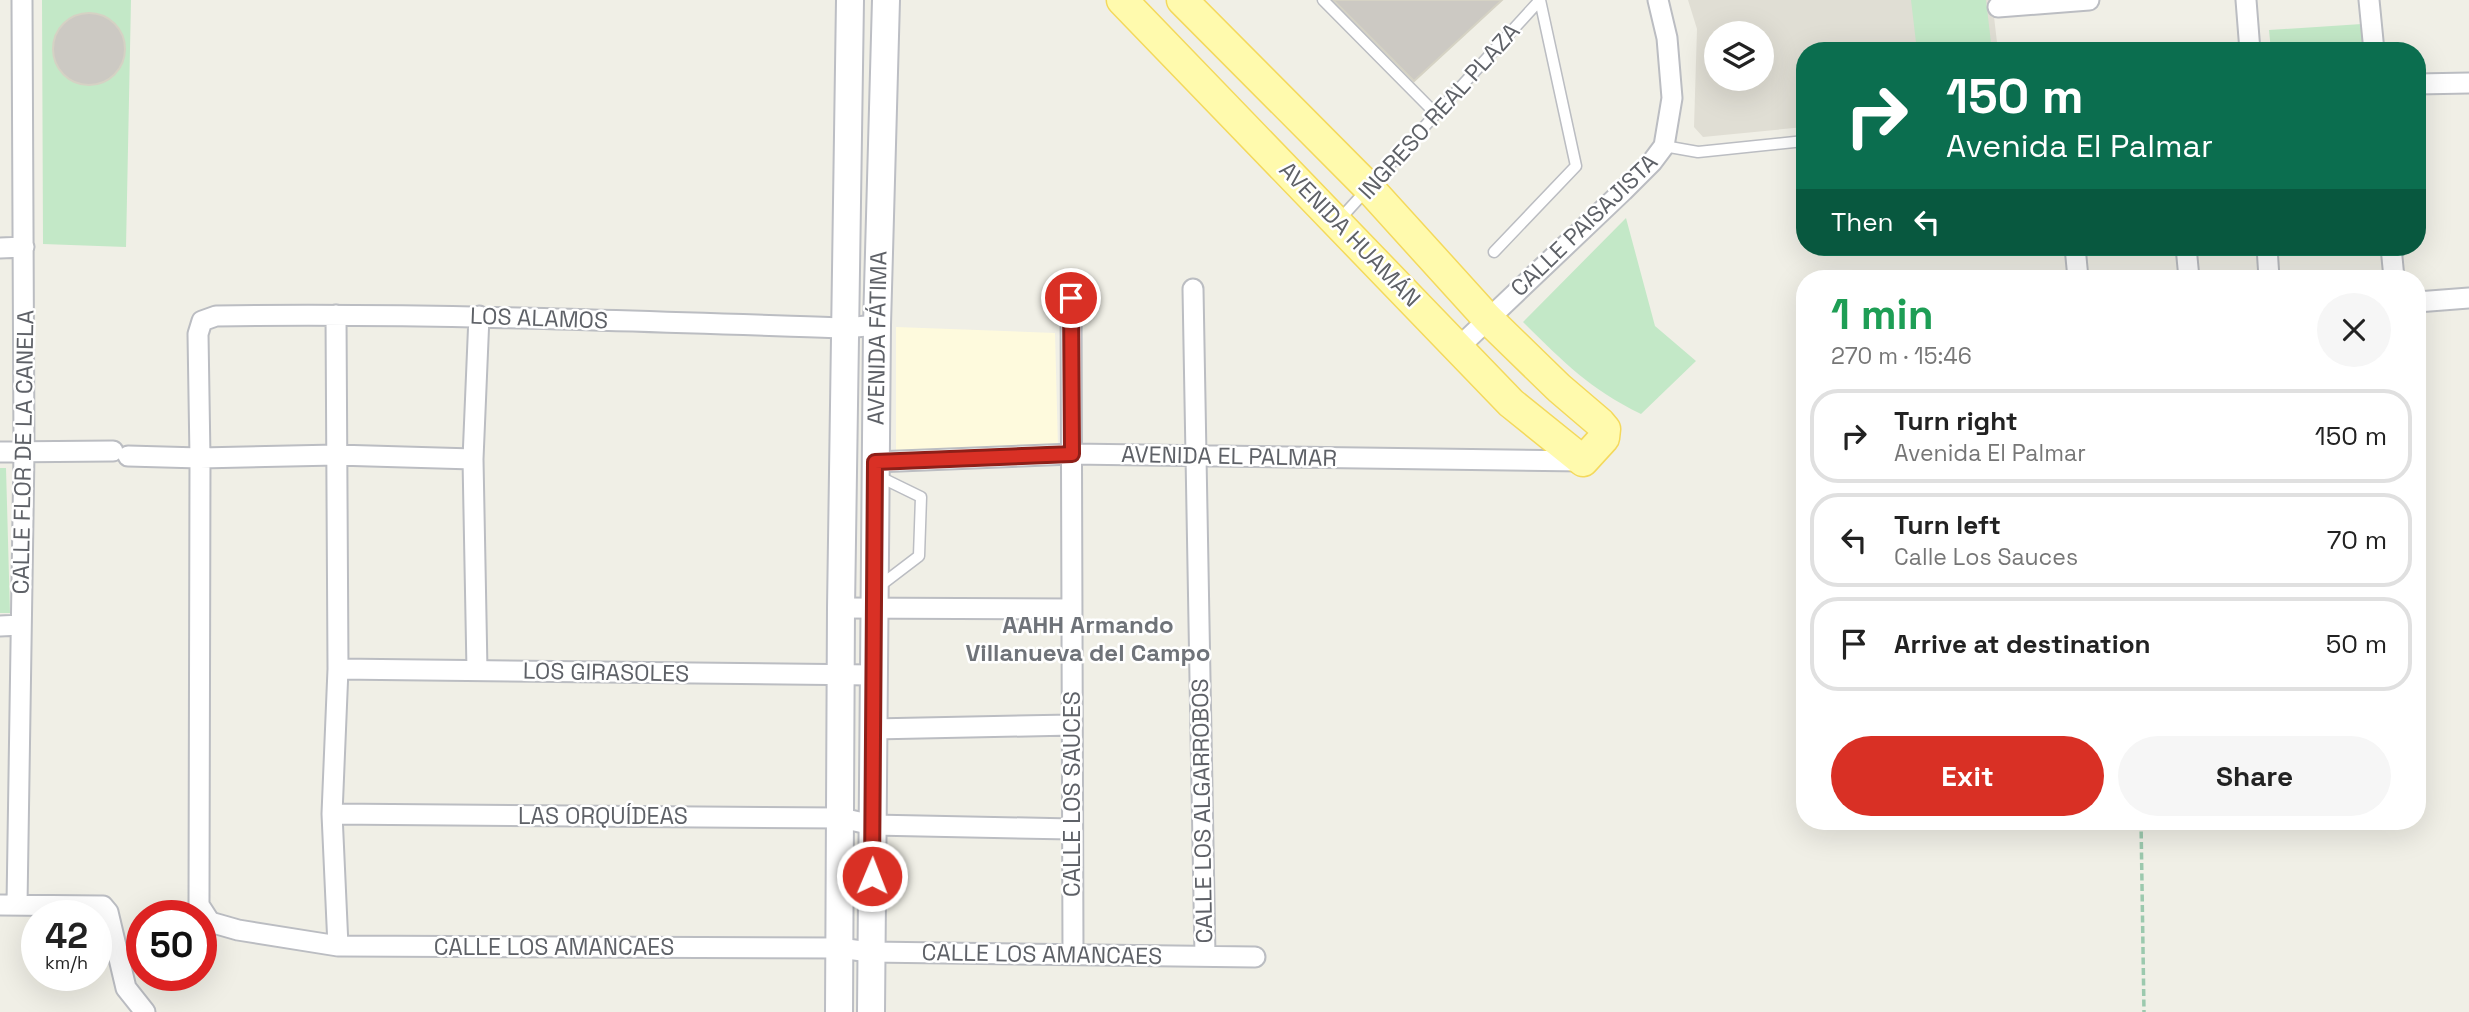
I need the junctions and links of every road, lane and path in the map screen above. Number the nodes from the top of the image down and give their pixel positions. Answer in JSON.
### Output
{"nodes":[{"id":1,"x":22,"y":0,"type":"edge"},
{"id":2,"x":850,"y":0,"type":"edge"},
{"id":3,"x":886,"y":0,"type":"edge"},
{"id":4,"x":1122,"y":0,"type":"edge"},
{"id":5,"x":1182,"y":0,"type":"edge"},
{"id":6,"x":1323,"y":0,"type":"edge"},
{"id":7,"x":1540,"y":0,"type":"edge"},
{"id":8,"x":1658,"y":0,"type":"edge"},
{"id":9,"x":2089,"y":0,"type":"edge"},
{"id":10,"x":2246,"y":0,"type":"edge"},
{"id":11,"x":2369,"y":0,"type":"edge"},
{"id":12,"x":1998,"y":7,"type":"dead end"},
{"id":13,"x":2249,"y":42,"type":"edge"},
{"id":14,"x":2373,"y":42,"type":"edge"},
{"id":15,"x":2469,"y":83,"type":"edge"},
{"id":16,"x":2426,"y":84,"type":"edge"},
{"id":17,"x":849,"y":88,"type":"junction"},
{"id":18,"x":883,"y":89,"type":"junction"},
{"id":19,"x":1435,"y":113,"type":"junction"},
{"id":20,"x":1796,"y":142,"type":"edge"},
{"id":21,"x":1664,"y":146,"type":"junction"},
{"id":22,"x":1370,"y":189,"type":"junction"},
{"id":23,"x":1338,"y":221,"type":"junction"},
{"id":24,"x":0,"y":247,"type":"edge"},
{"id":25,"x":24,"y":247,"type":"junction"},
{"id":26,"x":1494,"y":252,"type":"dead end"},
{"id":27,"x":1193,"y":289,"type":"dead end"},
{"id":28,"x":1071,"y":298,"type":"dead end"},
{"id":29,"x":2469,"y":298,"type":"edge"},
{"id":30,"x":2426,"y":301,"type":"edge"},
{"id":31,"x":337,"y":315,"type":"junction"},
{"id":32,"x":479,"y":316,"type":"junction"},
{"id":33,"x":1487,"y":318,"type":"junction"},
{"id":34,"x":202,"y":321,"type":"joint"},
{"id":35,"x":877,"y":326,"type":"junction"},
{"id":36,"x":845,"y":328,"type":"junction"},
{"id":37,"x":1458,"y":348,"type":"junction"},
{"id":38,"x":0,"y":452,"type":"edge"},
{"id":39,"x":24,"y":452,"type":"junction"},
{"id":40,"x":1072,"y":454,"type":"junction"},
{"id":41,"x":336,"y":455,"type":"junction"},
{"id":42,"x":1195,"y":455,"type":"junction"},
{"id":43,"x":200,"y":458,"type":"junction"},
{"id":44,"x":473,"y":459,"type":"junction"},
{"id":45,"x":1583,"y":461,"type":"junction"},
{"id":46,"x":875,"y":468,"type":"junction"},
{"id":47,"x":874,"y":598,"type":"junction"},
{"id":48,"x":841,"y":608,"type":"junction"},
{"id":49,"x":1070,"y":609,"type":"junction"},
{"id":50,"x":21,"y":625,"type":"junction"},
{"id":51,"x":0,"y":626,"type":"edge"},
{"id":52,"x":338,"y":668,"type":"junction"},
{"id":53,"x":477,"y":670,"type":"junction"},
{"id":54,"x":873,"y":675,"type":"junction"},
{"id":55,"x":842,"y":676,"type":"junction"},
{"id":56,"x":1072,"y":725,"type":"junction"},
{"id":57,"x":873,"y":729,"type":"junction"},
{"id":58,"x":332,"y":814,"type":"junction"},
{"id":59,"x":841,"y":818,"type":"junction"},
{"id":60,"x":873,"y":825,"type":"junction"},
{"id":61,"x":1072,"y":829,"type":"junction"},
{"id":62,"x":2141,"y":830,"type":"edge"},
{"id":63,"x":8,"y":905,"type":"edge"},
{"id":64,"x":338,"y":946,"type":"junction"},
{"id":65,"x":839,"y":948,"type":"junction"},
{"id":66,"x":870,"y":952,"type":"junction"},
{"id":67,"x":1073,"y":954,"type":"junction"},
{"id":68,"x":1205,"y":956,"type":"junction"},
{"id":69,"x":1255,"y":957,"type":"dead end"},
{"id":70,"x":145,"y":1012,"type":"edge"},
{"id":71,"x":839,"y":1012,"type":"edge"},
{"id":72,"x":871,"y":1012,"type":"edge"},
{"id":73,"x":2144,"y":1012,"type":"edge"}],
"edges":[{"from":1,"to":25,"type":"street","name":"CALLE FLOR DE LA CANELA"},
{"from":2,"to":17,"type":"main road","name":"AVENIDA FÁTIMA"},
{"from":3,"to":18,"type":"main road","name":"AVENIDA FÁTIMA"},
{"from":4,"to":23,"type":"main road","name":"AVENIDA HUAMÁN"},
{"from":5,"to":22,"type":"main road","name":"AVENIDA HUAMÁN"},
{"from":6,"to":19,"type":"lane"},
{"from":7,"to":19,"type":"lane","name":"INGRESO REAL PLAZA"},
{"from":7,"to":26,"type":"lane"},
{"from":8,"to":21,"type":"street","name":"CALLE PAISAJISTA"},
{"from":9,"to":12,"type":"street"},
{"from":10,"to":13,"type":"street"},
{"from":11,"to":14,"type":"street"},
{"from":15,"to":16,"type":"street"},
{"from":17,"to":18,"type":"main road"},
{"from":17,"to":36,"type":"main road","name":"AVENIDA FÁTIMA"},
{"from":18,"to":35,"type":"main road","name":"AVENIDA FÁTIMA"},
{"from":19,"to":22,"type":"lane","name":"INGRESO REAL PLAZA"},
{"from":20,"to":21,"type":"lane"},
{"from":21,"to":33,"type":"street","name":"CALLE PAISAJISTA"},
{"from":22,"to":23,"type":"lane","name":"INGRESO REAL PLAZA"},
{"from":22,"to":33,"type":"main road","name":"AVENIDA HUAMÁN"},
{"from":23,"to":37,"type":"main road","name":"AVENIDA HUAMÁN"},
{"from":24,"to":25,"type":"street"},
{"from":25,"to":39,"type":"street","name":"CALLE FLOR DE LA CANELA"},
{"from":27,"to":42,"type":"street","name":"CALLE LOS ALGARROBOS"},
{"from":28,"to":40,"type":"street","name":"CALLE LOS SAUCES"},
{"from":29,"to":30,"type":"street"},
{"from":31,"to":32,"type":"street","name":"LOS ALAMOS"},
{"from":31,"to":34,"type":"street","name":"LOS ALAMOS"},
{"from":31,"to":41,"type":"street"},
{"from":32,"to":36,"type":"street","name":"LOS ALAMOS"},
{"from":32,"to":44,"type":"street"},
{"from":33,"to":37,"type":"street","name":"CALLE PAISAJISTA"},
{"from":33,"to":45,"type":"main road","name":"AVENIDA HUAMÁN"},
{"from":34,"to":43,"type":"street","name":"CALLE LOS AMANCAES"},
{"from":35,"to":36,"type":"street","name":"LOS ALAMOS"},
{"from":35,"to":46,"type":"main road","name":"AVENIDA FÁTIMA"},
{"from":36,"to":48,"type":"main road","name":"AVENIDA FÁTIMA"},
{"from":37,"to":45,"type":"main road","name":"AVENIDA HUAMÁN"},
{"from":38,"to":39,"type":"street"},
{"from":39,"to":43,"type":"street"},
{"from":39,"to":50,"type":"street","name":"CALLE FLOR DE LA CANELA"},
{"from":40,"to":42,"type":"street","name":"AVENIDA EL PALMAR"},
{"from":40,"to":46,"type":"street","name":"AVENIDA EL PALMAR"},
{"from":40,"to":49,"type":"street","name":"CALLE LOS SAUCES"},
{"from":41,"to":43,"type":"street"},
{"from":41,"to":44,"type":"street"},
{"from":41,"to":52,"type":"street"},
{"from":42,"to":45,"type":"street","name":"AVENIDA EL PALMAR"},
{"from":42,"to":68,"type":"street","name":"CALLE LOS ALGARROBOS"},
{"from":43,"to":64,"type":"street","name":"CALLE LOS AMANCAES"},
{"from":44,"to":53,"type":"street"},
{"from":46,"to":47,"type":"main road","name":"AVENIDA FÁTIMA"},
{"from":46,"to":47,"type":"lane"},
{"from":47,"to":48,"type":"street"},
{"from":47,"to":49,"type":"street"},
{"from":47,"to":54,"type":"main road","name":"AVENIDA FÁTIMA"},
{"from":48,"to":55,"type":"main road","name":"AVENIDA FÁTIMA"},
{"from":49,"to":56,"type":"street","name":"CALLE LOS SAUCES"},
{"from":50,"to":51,"type":"street"},
{"from":50,"to":63,"type":"street","name":"CALLE FLOR DE LA CANELA"},
{"from":52,"to":53,"type":"street","name":"LOS GIRASOLES"},
{"from":52,"to":58,"type":"street"},
{"from":53,"to":55,"type":"street","name":"LOS GIRASOLES"},
{"from":54,"to":55,"type":"street","name":"LOS GIRASOLES"},
{"from":54,"to":57,"type":"main road","name":"AVENIDA FÁTIMA"},
{"from":55,"to":59,"type":"main road","name":"AVENIDA FÁTIMA"},
{"from":56,"to":57,"type":"street"},
{"from":56,"to":61,"type":"street","name":"CALLE LOS SAUCES"},
{"from":57,"to":60,"type":"main road","name":"AVENIDA FÁTIMA"},
{"from":58,"to":59,"type":"street","name":"LAS ORQUÍDEAS"},
{"from":58,"to":64,"type":"street"},
{"from":59,"to":60,"type":"street","name":"LAS ORQUÍDEAS"},
{"from":59,"to":65,"type":"main road","name":"AVENIDA FÁTIMA"},
{"from":60,"to":61,"type":"street","name":"LAS ORQUÍDEAS"},
{"from":60,"to":66,"type":"main road","name":"AVENIDA FÁTIMA"},
{"from":61,"to":67,"type":"street","name":"CALLE LOS SAUCES"},
{"from":62,"to":73,"type":"path"},
{"from":63,"to":70,"type":"street"},
{"from":64,"to":65,"type":"street","name":"CALLE LOS AMANCAES"},
{"from":65,"to":66,"type":"street","name":"CALLE LOS AMANCAES"},
{"from":65,"to":71,"type":"main road","name":"AVENIDA FÁTIMA"},
{"from":66,"to":67,"type":"street","name":"CALLE LOS AMANCAES"},
{"from":66,"to":72,"type":"main road","name":"AVENIDA FÁTIMA"},
{"from":67,"to":68,"type":"street","name":"CALLE LOS AMANCAES"},
{"from":68,"to":69,"type":"street","name":"CALLE LOS AMANCAES"}]}
